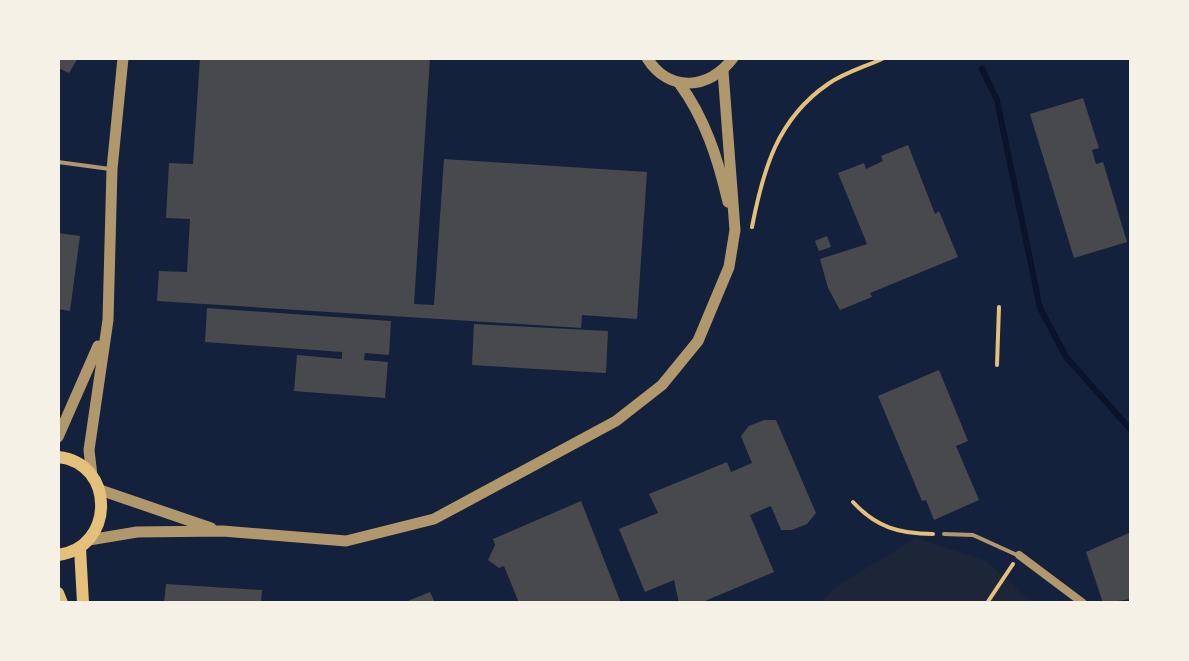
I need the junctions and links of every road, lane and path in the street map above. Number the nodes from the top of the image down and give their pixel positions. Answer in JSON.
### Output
{"nodes":[{"id":1,"x":123,"y":58,"type":"edge"},
{"id":2,"x":647,"y":58,"type":"edge"},
{"id":3,"x":733,"y":58,"type":"edge"},
{"id":4,"x":884,"y":58,"type":"edge"},
{"id":5,"x":723,"y":71,"type":"junction"},
{"id":6,"x":679,"y":83,"type":"junction"},
{"id":7,"x":58,"y":162,"type":"edge"},
{"id":8,"x":112,"y":169,"type":"junction"},
{"id":9,"x":735,"y":230,"type":"junction"},
{"id":10,"x":751,"y":232,"type":"dead end"},
{"id":11,"x":999,"y":307,"type":"dead end"},
{"id":12,"x":108,"y":320,"type":"junction"},
{"id":13,"x":997,"y":365,"type":"dead end"},
{"id":14,"x":58,"y":437,"type":"edge"},
{"id":15,"x":58,"y":457,"type":"edge"},
{"id":16,"x":92,"y":476,"type":"junction"},
{"id":17,"x":100,"y":490,"type":"junction"},
{"id":18,"x":853,"y":502,"type":"dead end"},
{"id":19,"x":223,"y":531,"type":"junction"},
{"id":20,"x":944,"y":534,"type":"joint"},
{"id":21,"x":84,"y":544,"type":"junction"},
{"id":22,"x":58,"y":555,"type":"edge"},
{"id":23,"x":1019,"y":555,"type":"junction"},
{"id":24,"x":58,"y":593,"type":"edge"},
{"id":25,"x":62,"y":603,"type":"edge"},
{"id":26,"x":83,"y":603,"type":"edge"},
{"id":27,"x":987,"y":603,"type":"edge"},
{"id":28,"x":1083,"y":603,"type":"edge"}],
"edges":[{"from":1,"to":8,"type":"street"},
{"from":2,"to":6,"type":"street"},
{"from":3,"to":5,"type":"street"},
{"from":4,"to":10,"type":"path"},
{"from":5,"to":6,"type":"street"},
{"from":5,"to":9,"type":"street"},
{"from":6,"to":9,"type":"street"},
{"from":7,"to":8,"type":"lane"},
{"from":8,"to":12,"type":"street"},
{"from":9,"to":19,"type":"street"},
{"from":11,"to":13,"type":"path"},
{"from":12,"to":14,"type":"street"},
{"from":12,"to":16,"type":"street"},
{"from":15,"to":16,"type":"main road"},
{"from":16,"to":17,"type":"main road"},
{"from":17,"to":19,"type":"street"},
{"from":17,"to":21,"type":"main road"},
{"from":18,"to":20,"type":"path"},
{"from":19,"to":21,"type":"street"},
{"from":20,"to":23,"type":"lane"},
{"from":21,"to":22,"type":"main road"},
{"from":21,"to":26,"type":"main road"},
{"from":23,"to":27,"type":"path"},
{"from":23,"to":28,"type":"street"},
{"from":24,"to":25,"type":"main road"}]}
